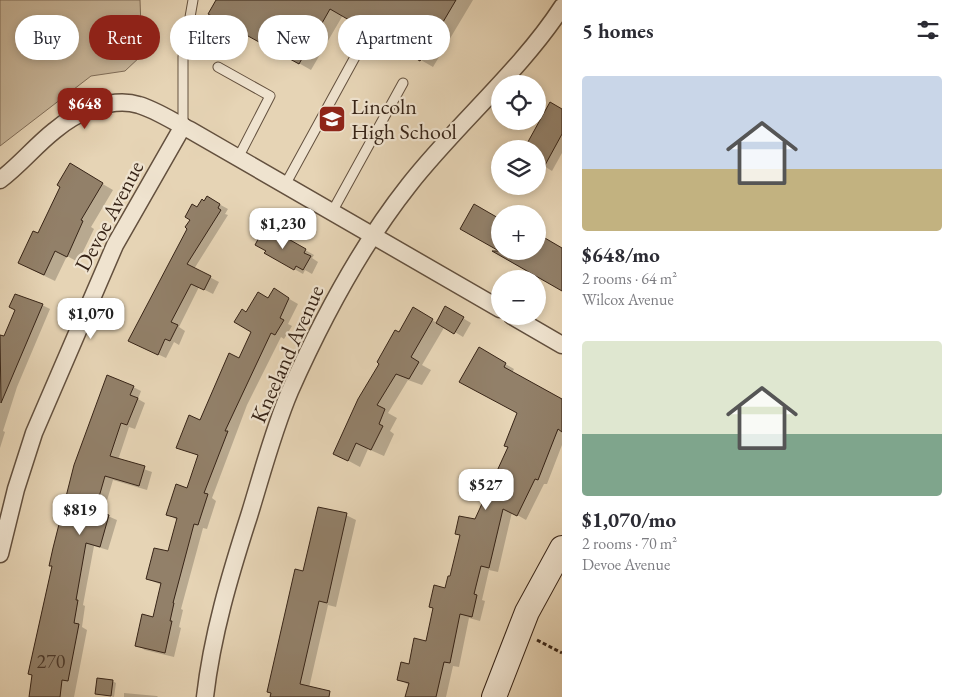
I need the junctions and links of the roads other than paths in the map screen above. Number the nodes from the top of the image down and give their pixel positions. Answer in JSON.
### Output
{"nodes":[{"id":1,"x":193,"y":0,"type":"edge"},
{"id":2,"x":562,"y":7,"type":"edge"},
{"id":3,"x":353,"y":60,"type":"edge"},
{"id":4,"x":218,"y":67,"type":"dead end"},
{"id":5,"x":403,"y":83,"type":"dead end"},
{"id":6,"x":183,"y":126,"type":"junction"},
{"id":7,"x":238,"y":158,"type":"junction"},
{"id":8,"x":0,"y":180,"type":"edge"},
{"id":9,"x":285,"y":185,"type":"junction"},
{"id":10,"x":332,"y":212,"type":"junction"},
{"id":11,"x":373,"y":236,"type":"junction"},
{"id":12,"x":491,"y":304,"type":"edge"},
{"id":13,"x":528,"y":325,"type":"edge"},
{"id":14,"x":562,"y":345,"type":"edge"},
{"id":15,"x":562,"y":548,"type":"edge"},
{"id":16,"x":0,"y":554,"type":"edge"},
{"id":17,"x":206,"y":697,"type":"edge"},
{"id":18,"x":494,"y":697,"type":"edge"}],
"edges":[{"from":1,"to":6,"type":"lane"},
{"from":2,"to":11,"type":"street","name":"Kneeland Avenue"},
{"from":3,"to":9,"type":"lane"},
{"from":4,"to":7,"type":"lane"},
{"from":5,"to":10,"type":"lane"},
{"from":6,"to":7,"type":"street"},
{"from":6,"to":8,"type":"street"},
{"from":6,"to":16,"type":"street","name":"Devoe Avenue"},
{"from":7,"to":9,"type":"street"},
{"from":9,"to":10,"type":"street"},
{"from":10,"to":11,"type":"street"},
{"from":11,"to":12,"type":"street"},
{"from":11,"to":17,"type":"street","name":"Kneeland Avenue"},
{"from":13,"to":14,"type":"street"},
{"from":15,"to":18,"type":"street"}]}
